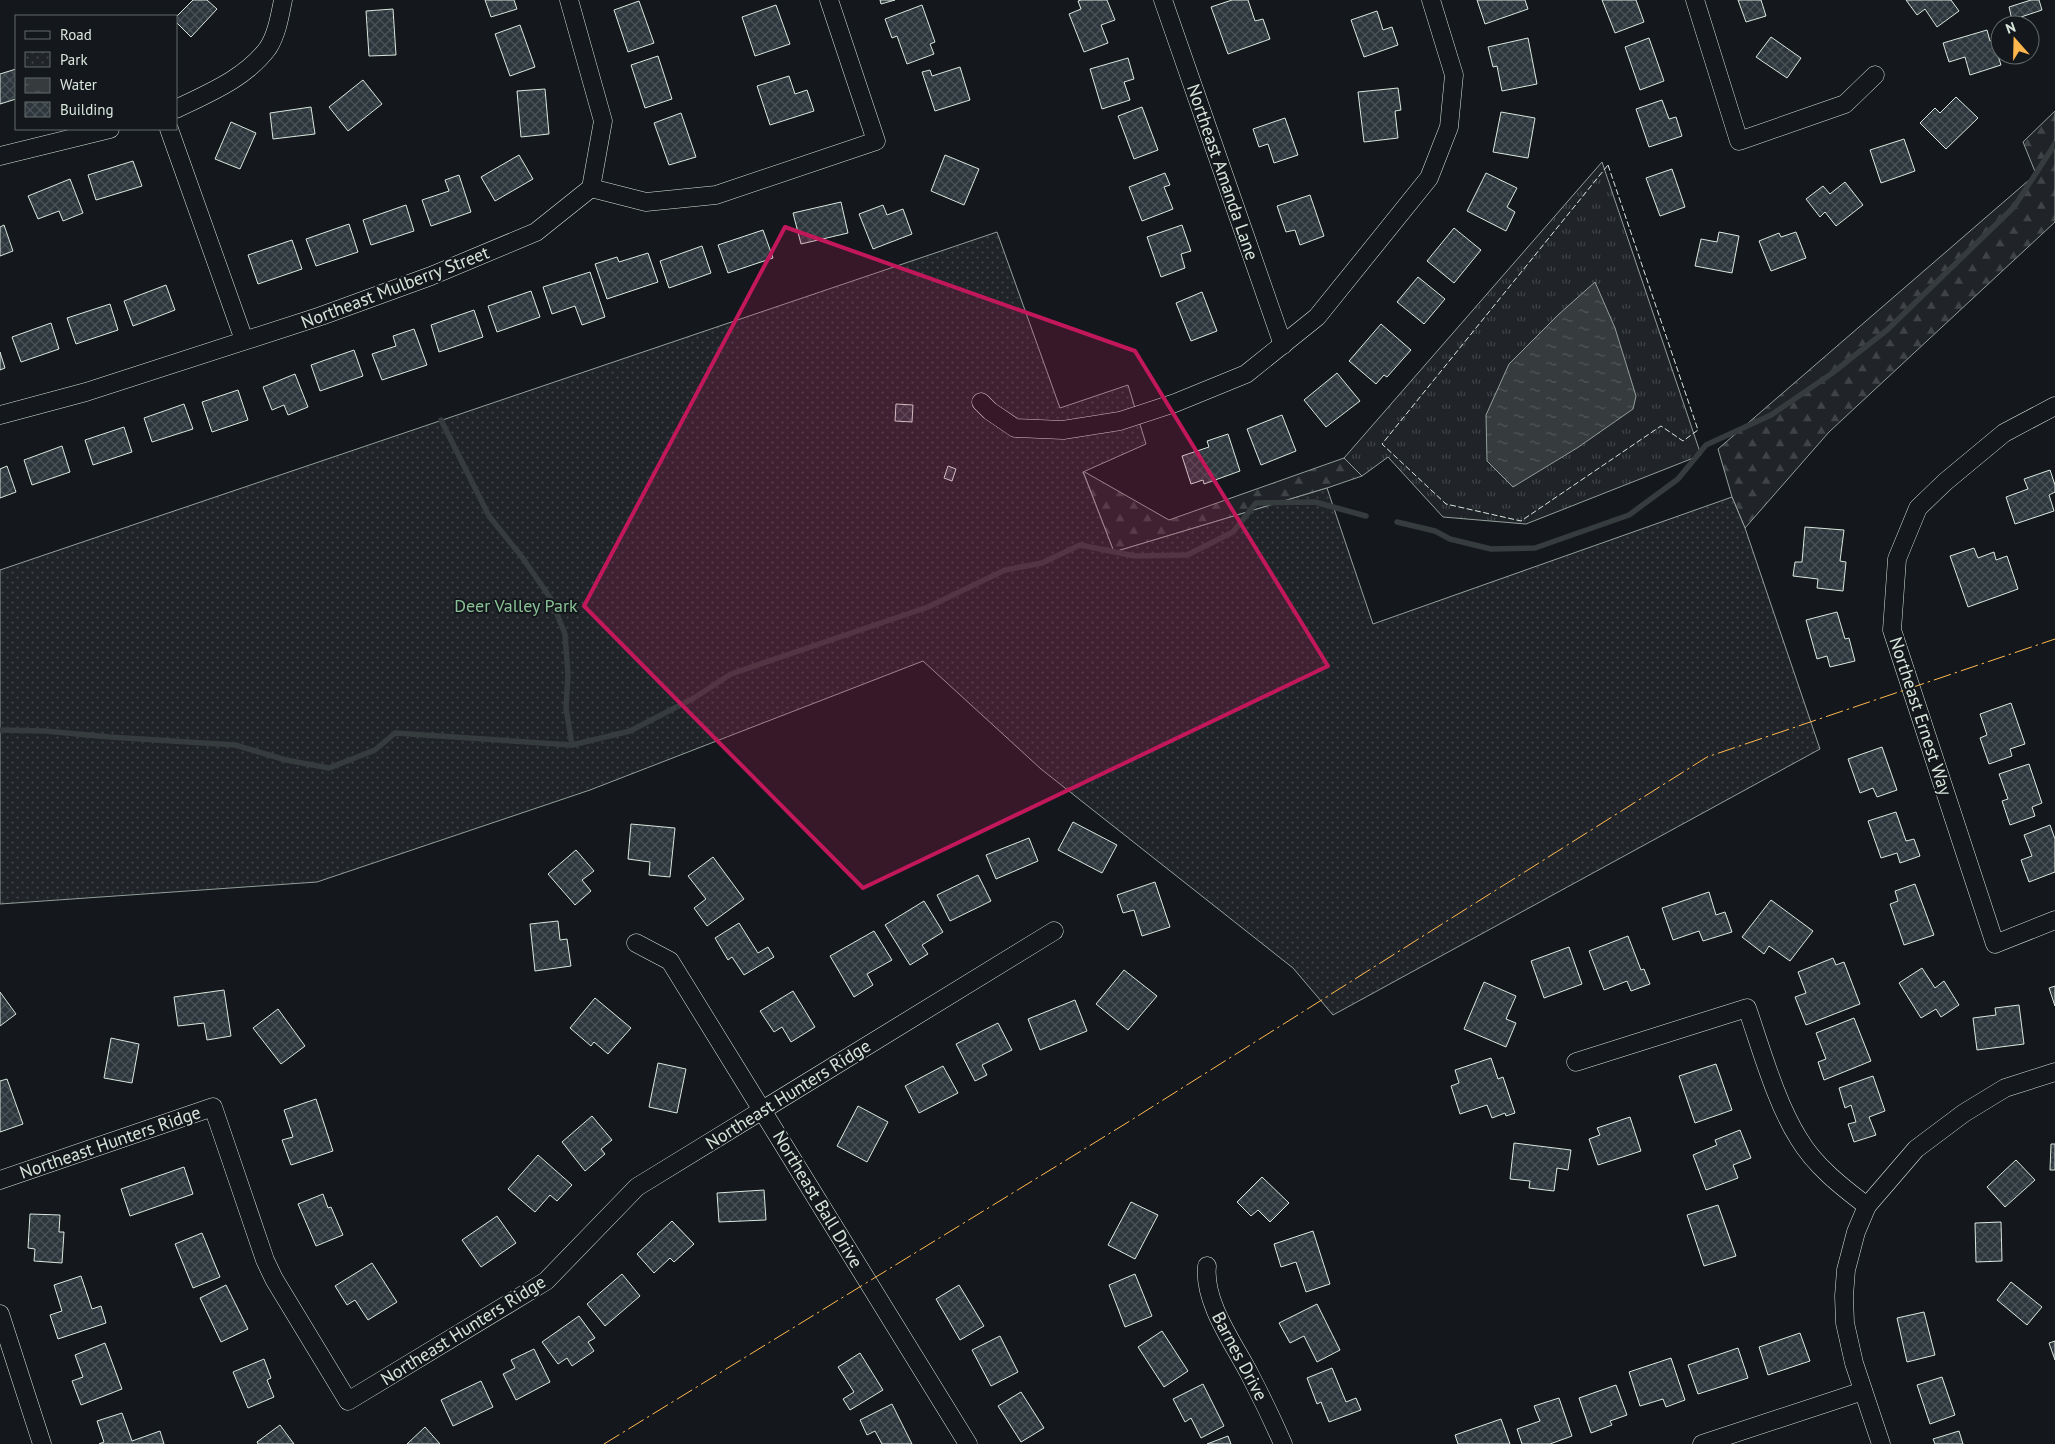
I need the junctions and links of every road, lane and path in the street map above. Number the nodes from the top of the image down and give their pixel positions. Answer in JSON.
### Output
{"nodes":[{"id":1,"x":283,"y":0,"type":"edge"},
{"id":2,"x":570,"y":0,"type":"edge"},
{"id":3,"x":829,"y":0,"type":"edge"},
{"id":4,"x":1163,"y":0,"type":"edge"},
{"id":5,"x":1431,"y":0,"type":"edge"},
{"id":6,"x":1695,"y":0,"type":"edge"},
{"id":7,"x":1875,"y":75,"type":"dead end"},
{"id":8,"x":178,"y":109,"type":"edge"},
{"id":9,"x":106,"y":130,"type":"edge"},
{"id":10,"x":169,"y":130,"type":"edge"},
{"id":11,"x":0,"y":156,"type":"edge"},
{"id":12,"x":592,"y":188,"type":"junction"},
{"id":13,"x":244,"y":340,"type":"junction"},
{"id":14,"x":1283,"y":345,"type":"junction"},
{"id":15,"x":981,"y":402,"type":"dead end"},
{"id":16,"x":2055,"y":406,"type":"edge"},
{"id":17,"x":0,"y":415,"type":"edge"},
{"id":18,"x":2055,"y":920,"type":"edge"},
{"id":19,"x":1054,"y":931,"type":"dead end"},
{"id":20,"x":636,"y":944,"type":"dead end"},
{"id":21,"x":1576,"y":1062,"type":"dead end"},
{"id":22,"x":2055,"y":1072,"type":"edge"},
{"id":23,"x":763,"y":1109,"type":"junction"},
{"id":24,"x":0,"y":1180,"type":"edge"},
{"id":25,"x":1867,"y":1206,"type":"junction"},
{"id":26,"x":1207,"y":1266,"type":"dead end"},
{"id":27,"x":0,"y":1314,"type":"edge"},
{"id":28,"x":1863,"y":1391,"type":"junction"},
{"id":29,"x":1709,"y":1443,"type":"edge"},
{"id":30,"x":42,"y":1444,"type":"edge"},
{"id":31,"x":968,"y":1444,"type":"edge"},
{"id":32,"x":1283,"y":1444,"type":"edge"},
{"id":33,"x":1881,"y":1444,"type":"edge"}],
"edges":[{"from":1,"to":8,"type":"street"},
{"from":2,"to":12,"type":"street"},
{"from":3,"to":12,"type":"street"},
{"from":4,"to":14,"type":"street","name":"Northeast Amanda Lane"},
{"from":5,"to":14,"type":"street"},
{"from":6,"to":7,"type":"street"},
{"from":9,"to":11,"type":"street"},
{"from":10,"to":13,"type":"street"},
{"from":12,"to":13,"type":"street","name":"Northeast Mulberry Street"},
{"from":13,"to":17,"type":"street","name":"Northeast Mulberry Street"},
{"from":14,"to":15,"type":"street"},
{"from":16,"to":18,"type":"street","name":"Northeast Ernest Way"},
{"from":19,"to":23,"type":"street","name":"Northeast Hunters Ridge"},
{"from":20,"to":23,"type":"street","name":"Northeast Ball Drive"},
{"from":21,"to":25,"type":"street"},
{"from":22,"to":25,"type":"street"},
{"from":23,"to":24,"type":"street","name":"Northeast Hunters Ridge"},
{"from":23,"to":31,"type":"street","name":"Northeast Ball Drive"},
{"from":25,"to":28,"type":"street"},
{"from":26,"to":32,"type":"street","name":"Barnes Drive"},
{"from":27,"to":30,"type":"street"},
{"from":28,"to":29,"type":"street"},
{"from":28,"to":33,"type":"street"}]}
